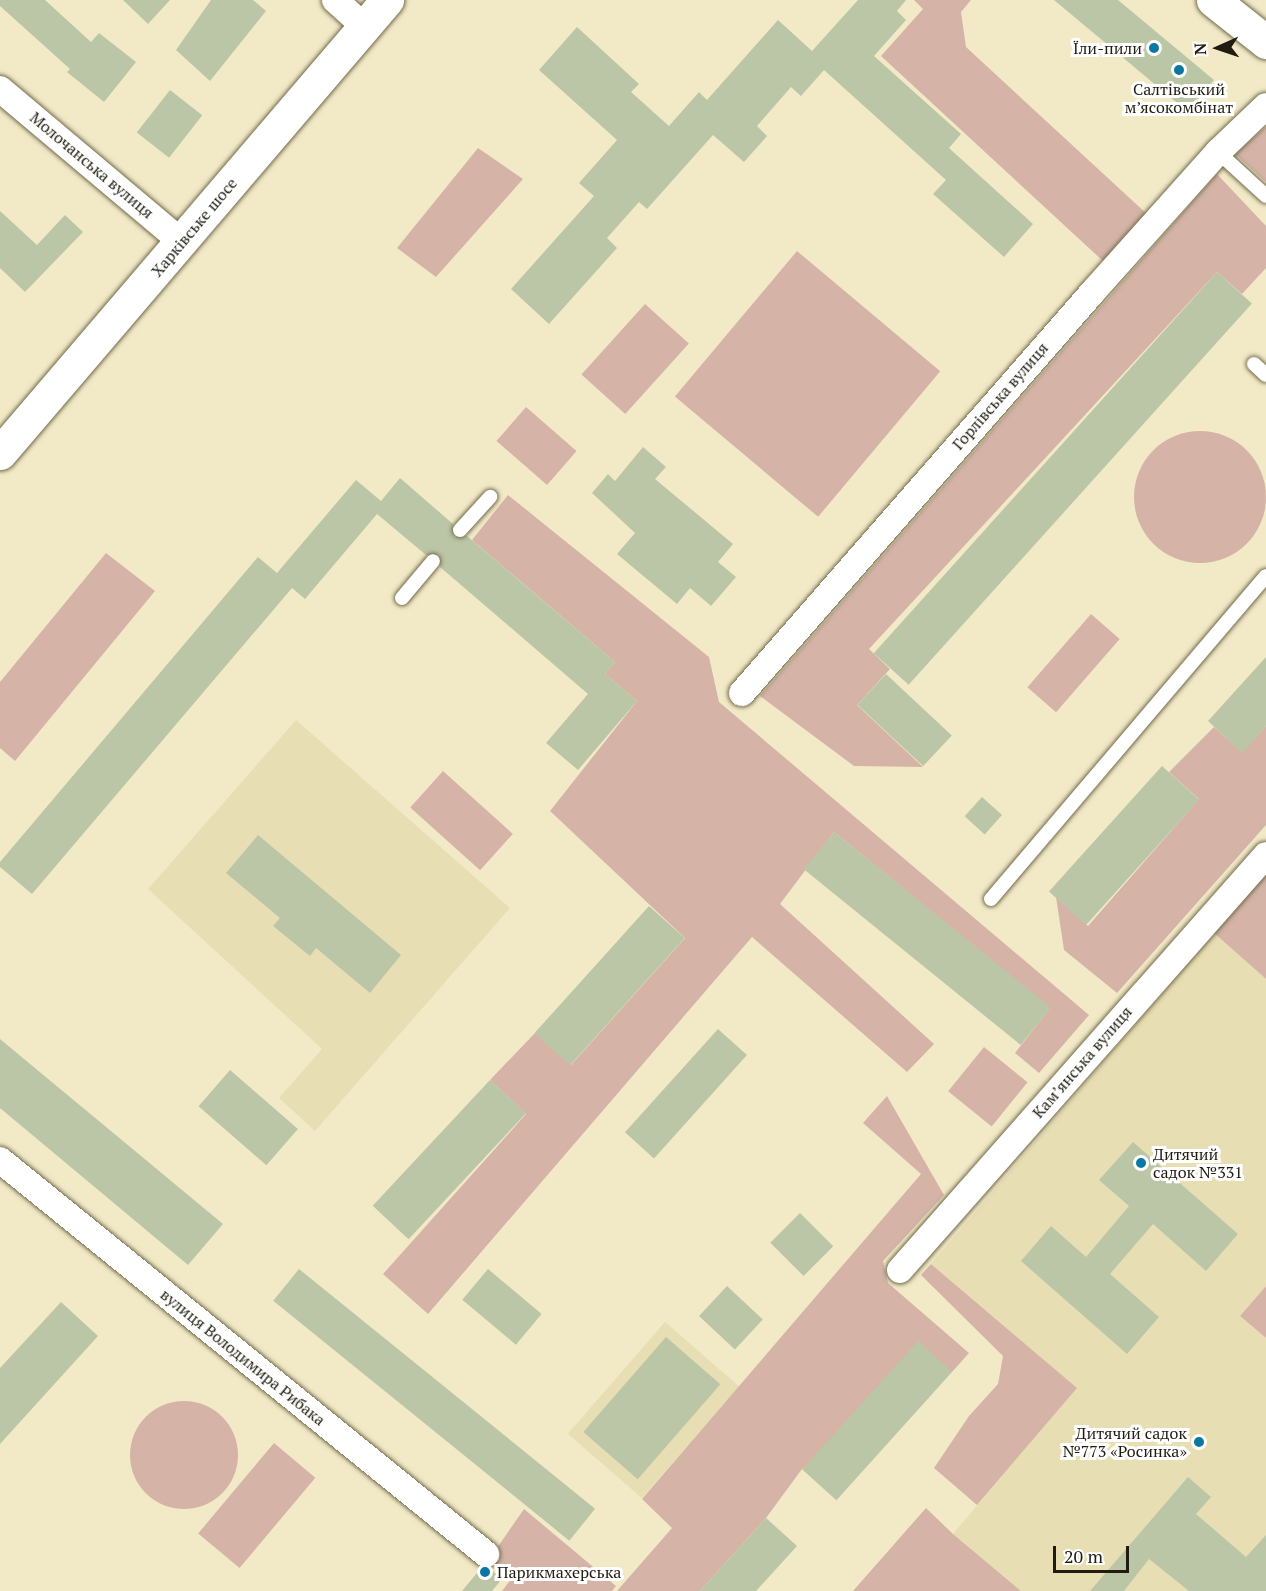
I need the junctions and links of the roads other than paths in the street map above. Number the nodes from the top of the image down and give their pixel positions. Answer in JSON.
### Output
{"nodes":[{"id":1,"x":335,"y":0,"type":"edge"},
{"id":2,"x":387,"y":0,"type":"edge"},
{"id":3,"x":1213,"y":0,"type":"edge"},
{"id":4,"x":364,"y":26,"type":"junction"},
{"id":5,"x":1266,"y":42,"type":"edge"},
{"id":6,"x":0,"y":89,"type":"edge"},
{"id":7,"x":1266,"y":106,"type":"edge"},
{"id":8,"x":1218,"y":152,"type":"junction"},
{"id":9,"x":1266,"y":196,"type":"edge"},
{"id":10,"x":182,"y":243,"type":"junction"},
{"id":11,"x":1254,"y":364,"type":"dead end"},
{"id":12,"x":1266,"y":375,"type":"edge"},
{"id":13,"x":0,"y":453,"type":"edge"},
{"id":14,"x":490,"y":497,"type":"dead end"},
{"id":15,"x":460,"y":530,"type":"dead end"},
{"id":16,"x":433,"y":561,"type":"dead end"},
{"id":17,"x":1266,"y":576,"type":"edge"},
{"id":18,"x":402,"y":598,"type":"dead end"},
{"id":19,"x":741,"y":693,"type":"dead end"},
{"id":20,"x":1266,"y":855,"type":"edge"},
{"id":21,"x":992,"y":899,"type":"dead end"},
{"id":22,"x":0,"y":1160,"type":"edge"},
{"id":23,"x":900,"y":1270,"type":"dead end"},
{"id":24,"x":486,"y":1554,"type":"dead end"}],
"edges":[{"from":1,"to":4,"type":"street"},
{"from":2,"to":4,"type":"main road","name":"Харківське шосе"},
{"from":3,"to":5,"type":"main road"},
{"from":4,"to":10,"type":"main road","name":"Харківське шосе"},
{"from":6,"to":10,"type":"street","name":"Молочанська вулиця"},
{"from":7,"to":8,"type":"street","name":"Горлівська вулиця"},
{"from":8,"to":9,"type":"lane"},
{"from":8,"to":19,"type":"street","name":"Горлівська вулиця"},
{"from":10,"to":13,"type":"main road","name":"Харківське шосе"},
{"from":11,"to":12,"type":"lane"},
{"from":14,"to":15,"type":"lane"},
{"from":16,"to":18,"type":"lane"},
{"from":17,"to":21,"type":"lane"},
{"from":20,"to":23,"type":"street","name":"Камʼянська вулиця"},
{"from":22,"to":24,"type":"street","name":"вулиця Володимира Рибака"}]}
